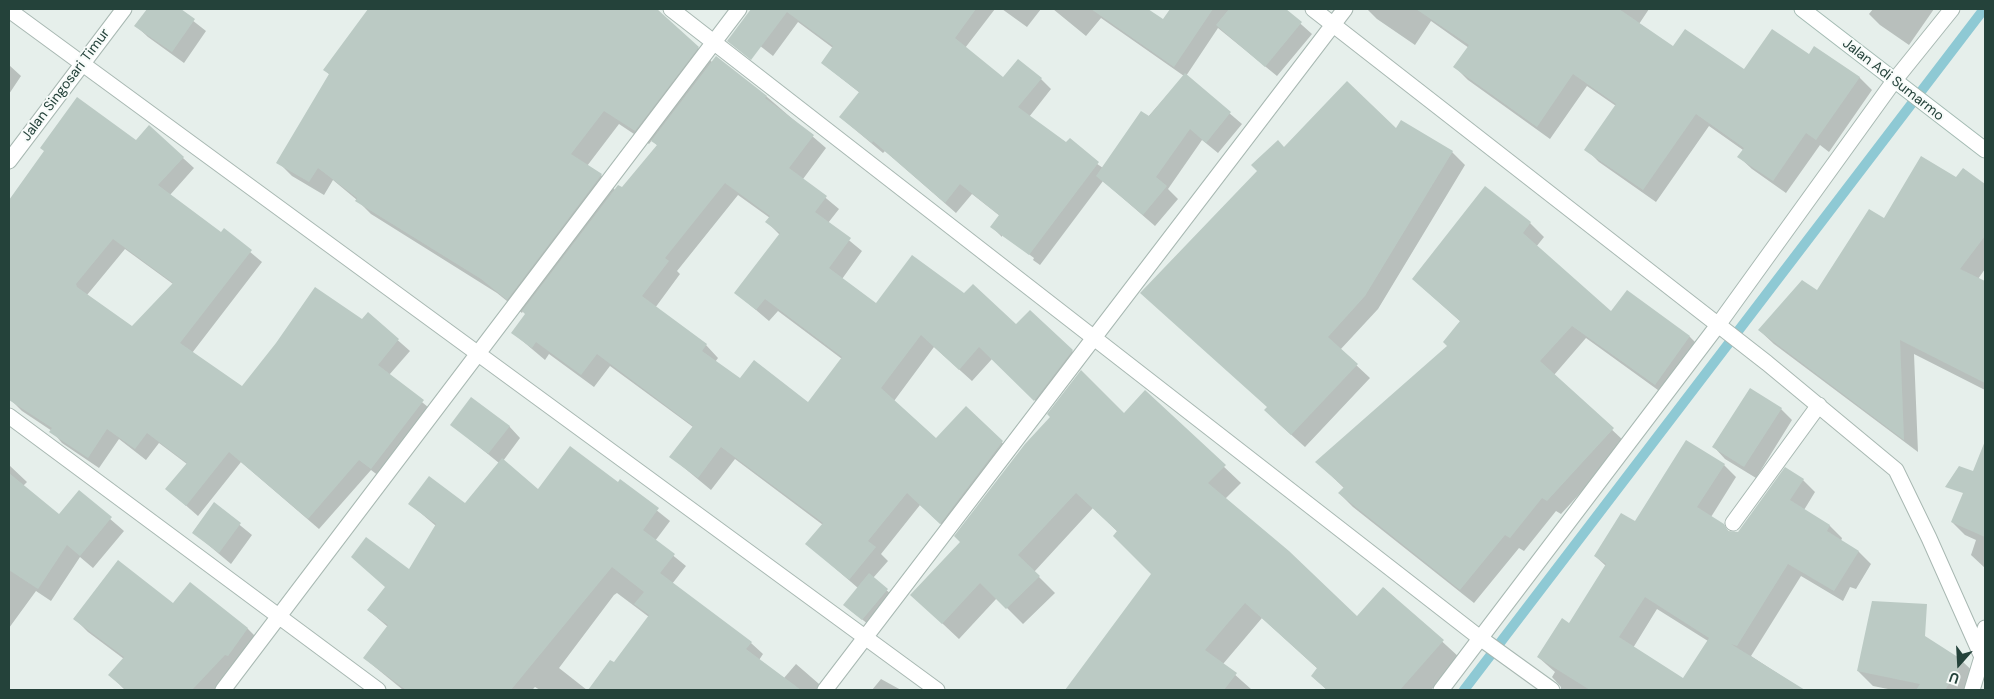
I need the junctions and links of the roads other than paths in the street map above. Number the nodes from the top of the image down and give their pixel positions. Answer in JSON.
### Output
{"nodes":[{"id":1,"x":124,"y":9,"type":"edge"},
{"id":2,"x":671,"y":9,"type":"edge"},
{"id":3,"x":739,"y":9,"type":"edge"},
{"id":4,"x":1313,"y":9,"type":"edge"},
{"id":5,"x":1345,"y":9,"type":"edge"},
{"id":6,"x":1802,"y":9,"type":"edge"},
{"id":7,"x":1952,"y":9,"type":"edge"},
{"id":8,"x":9,"y":10,"type":"edge"},
{"id":9,"x":1333,"y":25,"type":"junction"},
{"id":10,"x":714,"y":42,"type":"junction"},
{"id":11,"x":82,"y":64,"type":"junction"},
{"id":12,"x":1894,"y":81,"type":"junction"},
{"id":13,"x":1985,"y":150,"type":"edge"},
{"id":14,"x":9,"y":161,"type":"edge"},
{"id":15,"x":1720,"y":327,"type":"junction"},
{"id":16,"x":1094,"y":338,"type":"junction"},
{"id":17,"x":478,"y":354,"type":"junction"},
{"id":18,"x":1819,"y":405,"type":"junction"},
{"id":19,"x":9,"y":416,"type":"edge"},
{"id":20,"x":1733,"y":523,"type":"dead end"},
{"id":21,"x":279,"y":616,"type":"junction"},
{"id":22,"x":1985,"y":628,"type":"edge"},
{"id":23,"x":865,"y":637,"type":"junction"},
{"id":24,"x":1483,"y":640,"type":"junction"},
{"id":25,"x":1983,"y":657,"type":"edge"},
{"id":26,"x":223,"y":690,"type":"edge"},
{"id":27,"x":378,"y":690,"type":"edge"},
{"id":28,"x":825,"y":690,"type":"edge"},
{"id":29,"x":937,"y":690,"type":"edge"},
{"id":30,"x":1441,"y":690,"type":"edge"},
{"id":31,"x":1552,"y":690,"type":"edge"},
{"id":32,"x":1972,"y":690,"type":"edge"}],
"edges":[{"from":1,"to":11,"type":"street","name":"Jalan Singosari Timur"},
{"from":2,"to":10,"type":"street"},
{"from":3,"to":10,"type":"street"},
{"from":4,"to":9,"type":"street"},
{"from":5,"to":9,"type":"street"},
{"from":6,"to":12,"type":"street","name":"Jalan Adi Sumarmo"},
{"from":7,"to":12,"type":"street"},
{"from":8,"to":11,"type":"street"},
{"from":9,"to":15,"type":"street"},
{"from":9,"to":16,"type":"street"},
{"from":10,"to":16,"type":"street"},
{"from":10,"to":17,"type":"street"},
{"from":11,"to":14,"type":"street","name":"Jalan Singosari Timur"},
{"from":11,"to":17,"type":"street"},
{"from":12,"to":13,"type":"street","name":"Jalan Adi Sumarmo"},
{"from":12,"to":15,"type":"street"},
{"from":15,"to":18,"type":"street"},
{"from":15,"to":24,"type":"street"},
{"from":16,"to":23,"type":"street"},
{"from":16,"to":24,"type":"street"},
{"from":17,"to":21,"type":"street"},
{"from":17,"to":23,"type":"street"},
{"from":18,"to":20,"type":"street"},
{"from":18,"to":25,"type":"street"},
{"from":19,"to":21,"type":"street"},
{"from":21,"to":26,"type":"street"},
{"from":21,"to":27,"type":"street"},
{"from":22,"to":25,"type":"street"},
{"from":23,"to":28,"type":"street"},
{"from":23,"to":29,"type":"street"},
{"from":24,"to":30,"type":"street"},
{"from":24,"to":31,"type":"street"},
{"from":25,"to":32,"type":"street"}]}
